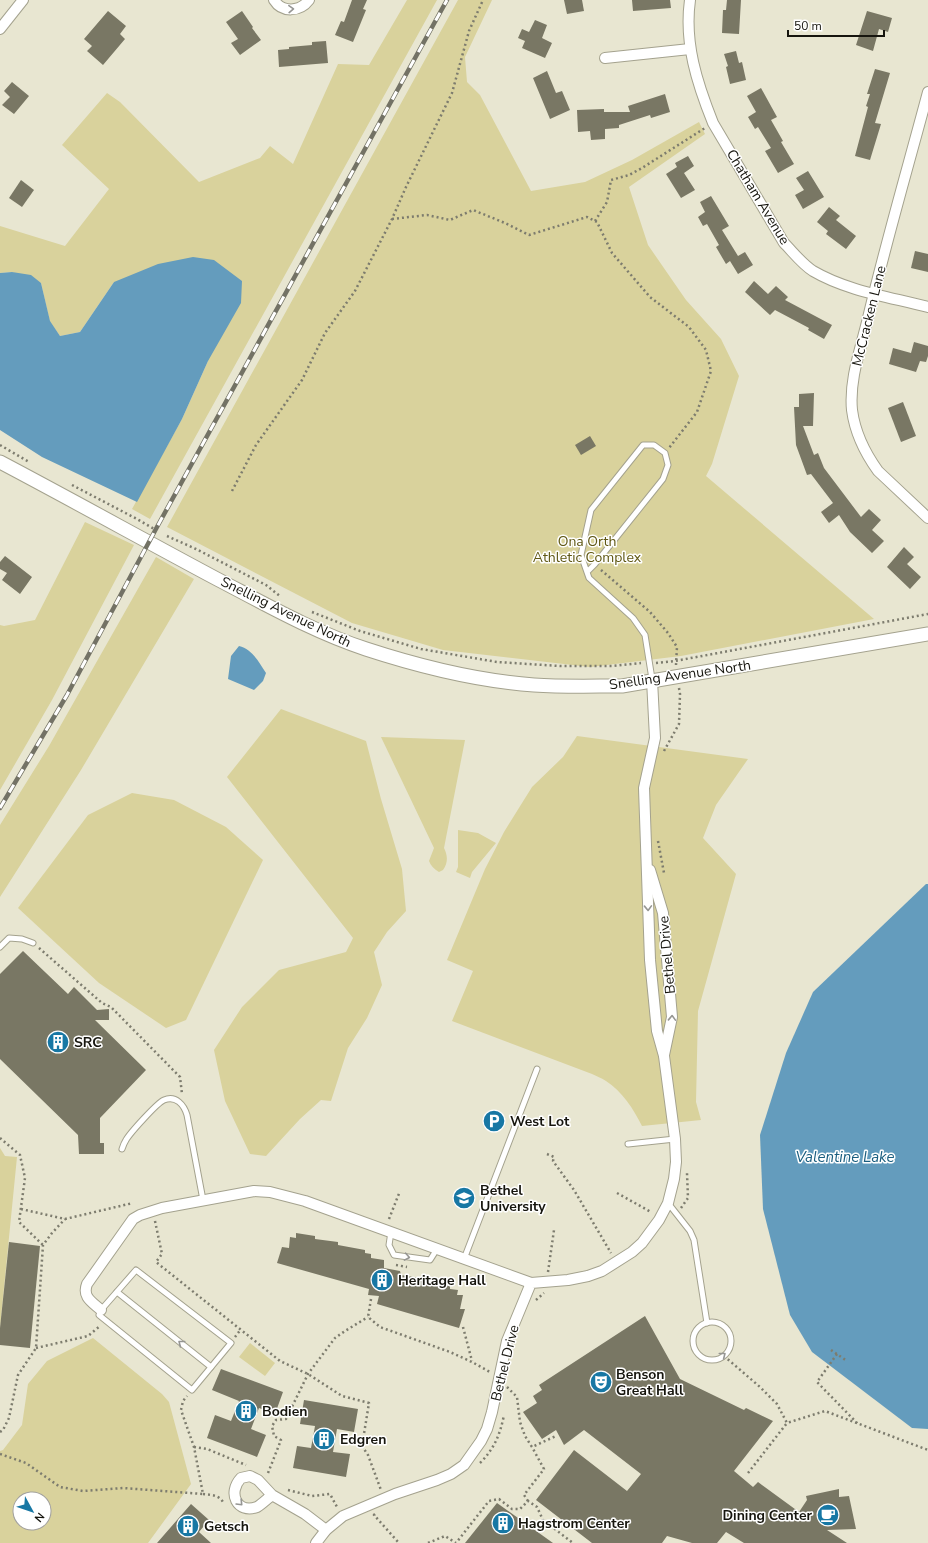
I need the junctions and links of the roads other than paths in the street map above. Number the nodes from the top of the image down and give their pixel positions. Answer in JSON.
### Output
{"nodes":[{"id":1,"x":23,"y":0,"type":"edge"},
{"id":2,"x":274,"y":0,"type":"edge"},
{"id":3,"x":309,"y":0,"type":"edge"},
{"id":4,"x":690,"y":0,"type":"edge"},
{"id":5,"x":0,"y":29,"type":"edge"},
{"id":6,"x":690,"y":49,"type":"junction"},
{"id":7,"x":605,"y":58,"type":"dead end"},
{"id":8,"x":928,"y":92,"type":"edge"},
{"id":9,"x":873,"y":293,"type":"junction"},
{"id":10,"x":928,"y":306,"type":"edge"},
{"id":11,"x":0,"y":462,"type":"edge"},
{"id":12,"x":928,"y":518,"type":"edge"},
{"id":13,"x":587,"y":572,"type":"junction"},
{"id":14,"x":928,"y":634,"type":"edge"},
{"id":15,"x":652,"y":680,"type":"junction"},
{"id":16,"x":646,"y":856,"type":"junction"},
{"id":17,"x":33,"y":943,"type":"road end"},
{"id":18,"x":0,"y":947,"type":"edge"},
{"id":19,"x":664,"y":1056,"type":"junction"},
{"id":20,"x":537,"y":1070,"type":"dead end"},
{"id":21,"x":675,"y":1139,"type":"junction"},
{"id":22,"x":628,"y":1144,"type":"dead end"},
{"id":23,"x":122,"y":1149,"type":"dead end"},
{"id":24,"x":203,"y":1200,"type":"junction"},
{"id":25,"x":668,"y":1203,"type":"junction"},
{"id":26,"x":391,"y":1232,"type":"junction"},
{"id":27,"x":437,"y":1249,"type":"junction"},
{"id":28,"x":464,"y":1259,"type":"junction"},
{"id":29,"x":531,"y":1283,"type":"junction"},
{"id":30,"x":117,"y":1292,"type":"junction"},
{"id":31,"x":101,"y":1310,"type":"junction"},
{"id":32,"x":708,"y":1323,"type":"junction"},
{"id":33,"x":211,"y":1367,"type":"junction"},
{"id":34,"x":272,"y":1495,"type":"dead end"},
{"id":35,"x":326,"y":1530,"type":"junction"},
{"id":36,"x":316,"y":1543,"type":"edge"}],
"edges":[{"from":1,"to":5,"type":"street"},
{"from":2,"to":3,"type":"street","one_way":true},
{"from":4,"to":6,"type":"street","name":"Chatham Avenue"},
{"from":6,"to":7,"type":"street"},
{"from":6,"to":9,"type":"street","name":"Chatham Avenue"},
{"from":8,"to":9,"type":"street","name":"McCracken Lane"},
{"from":9,"to":10,"type":"street","name":"Chatham Avenue"},
{"from":9,"to":12,"type":"street","name":"McCracken Lane"},
{"from":11,"to":15,"type":"street","name":"Snelling Avenue North"},
{"from":13,"to":13,"type":"lane"},
{"from":13,"to":15,"type":"lane"},
{"from":14,"to":15,"type":"street","name":"Snelling Avenue North"},
{"from":15,"to":16,"type":"street","name":"Bethel Drive"},
{"from":16,"to":19,"type":"street","name":"Bethel Drive","one_way":true},
{"from":19,"to":16,"type":"street","name":"Bethel Drive","one_way":true},
{"from":17,"to":18,"type":"lane"},
{"from":19,"to":21,"type":"street","name":"Bethel Drive"},
{"from":20,"to":28,"type":"lane"},
{"from":21,"to":22,"type":"lane"},
{"from":21,"to":25,"type":"street","name":"Bethel Drive"},
{"from":23,"to":24,"type":"lane"},
{"from":24,"to":26,"type":"street"},
{"from":24,"to":31,"type":"street"},
{"from":25,"to":29,"type":"street","name":"Bethel Drive"},
{"from":25,"to":32,"type":"lane"},
{"from":26,"to":27,"type":"street"},
{"from":26,"to":27,"type":"lane","one_way":true},
{"from":27,"to":28,"type":"street"},
{"from":28,"to":29,"type":"street"},
{"from":29,"to":35,"type":"street","name":"Bethel Drive"},
{"from":30,"to":31,"type":"lane"},
{"from":33,"to":30,"type":"lane","one_way":true},
{"from":30,"to":33,"type":"lane"},
{"from":31,"to":33,"type":"lane"},
{"from":32,"to":32,"type":"lane","one_way":true},
{"from":34,"to":35,"type":"street"},
{"from":35,"to":36,"type":"street","name":"Bethel Drive"}]}
